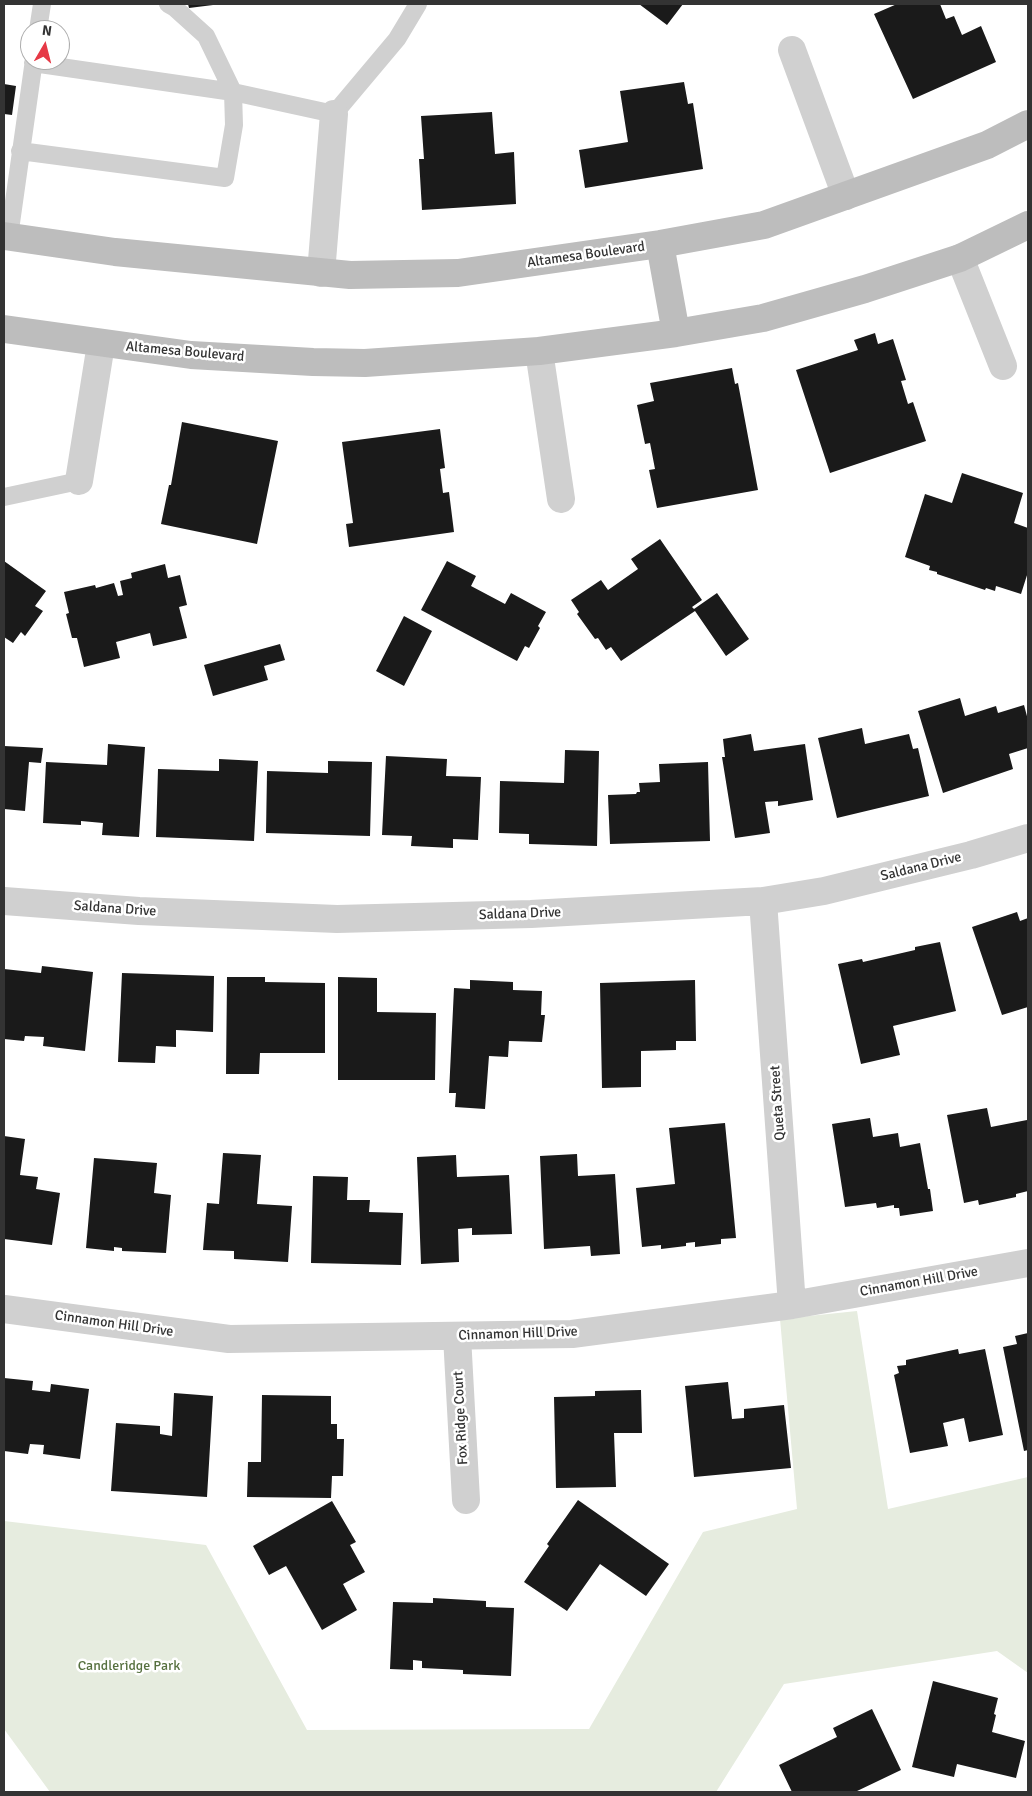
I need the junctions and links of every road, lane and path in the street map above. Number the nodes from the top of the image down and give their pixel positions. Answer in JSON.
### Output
{"nodes":[{"id":1,"x":42,"y":4,"type":"edge"},
{"id":2,"x":168,"y":4,"type":"edge"},
{"id":3,"x":418,"y":4,"type":"edge"},
{"id":4,"x":40,"y":20,"type":"edge"},
{"id":5,"x":792,"y":50,"type":"dead end"},
{"id":6,"x":70,"y":67,"type":"edge"},
{"id":7,"x":32,"y":70,"type":"edge"},
{"id":8,"x":233,"y":92,"type":"junction"},
{"id":9,"x":334,"y":114,"type":"junction"},
{"id":10,"x":1028,"y":124,"type":"edge"},
{"id":11,"x":20,"y":151,"type":"junction"},
{"id":12,"x":846,"y":196,"type":"junction"},
{"id":13,"x":1028,"y":224,"type":"edge"},
{"id":14,"x":6,"y":236,"type":"edge"},
{"id":15,"x":660,"y":244,"type":"junction"},
{"id":16,"x":960,"y":258,"type":"junction"},
{"id":17,"x":321,"y":273,"type":"junction"},
{"id":18,"x":4,"y":329,"type":"edge"},
{"id":19,"x":676,"y":333,"type":"junction"},
{"id":20,"x":101,"y":344,"type":"junction"},
{"id":21,"x":539,"y":351,"type":"junction"},
{"id":22,"x":1003,"y":366,"type":"dead end"},
{"id":23,"x":79,"y":481,"type":"joint"},
{"id":24,"x":4,"y":497,"type":"edge"},
{"id":25,"x":562,"y":499,"type":"dead end"},
{"id":26,"x":1028,"y":838,"type":"edge"},
{"id":27,"x":4,"y":901,"type":"edge"},
{"id":28,"x":763,"y":901,"type":"junction"},
{"id":29,"x":1028,"y":1263,"type":"edge"},
{"id":30,"x":792,"y":1305,"type":"junction"},
{"id":31,"x":4,"y":1309,"type":"edge"},
{"id":32,"x":457,"y":1336,"type":"junction"},
{"id":33,"x":466,"y":1500,"type":"dead end"}],
"edges":[{"from":1,"to":4,"type":"lane"},
{"from":2,"to":8,"type":"lane"},
{"from":3,"to":9,"type":"lane"},
{"from":5,"to":12,"type":"street"},
{"from":6,"to":8,"type":"lane"},
{"from":7,"to":11,"type":"lane"},
{"from":8,"to":9,"type":"lane"},
{"from":8,"to":11,"type":"lane"},
{"from":9,"to":17,"type":"street"},
{"from":10,"to":12,"type":"main road","name":"Altamesa Boulevard"},
{"from":11,"to":14,"type":"lane"},
{"from":12,"to":15,"type":"main road","name":"Altamesa Boulevard"},
{"from":13,"to":16,"type":"main road","name":"Altamesa Boulevard"},
{"from":14,"to":17,"type":"main road","name":"Altamesa Boulevard"},
{"from":15,"to":17,"type":"main road","name":"Altamesa Boulevard"},
{"from":15,"to":19,"type":"main road"},
{"from":16,"to":19,"type":"main road","name":"Altamesa Boulevard"},
{"from":16,"to":22,"type":"street"},
{"from":18,"to":20,"type":"main road","name":"Altamesa Boulevard"},
{"from":19,"to":21,"type":"main road","name":"Altamesa Boulevard"},
{"from":20,"to":21,"type":"main road","name":"Altamesa Boulevard"},
{"from":20,"to":23,"type":"street"},
{"from":21,"to":25,"type":"street"},
{"from":23,"to":24,"type":"lane"},
{"from":26,"to":28,"type":"street","name":"Saldana Drive"},
{"from":27,"to":28,"type":"street","name":"Saldana Drive"},
{"from":28,"to":30,"type":"street","name":"Queta Street"},
{"from":29,"to":30,"type":"street","name":"Cinnamon Hill Drive"},
{"from":30,"to":32,"type":"street","name":"Cinnamon Hill Drive"},
{"from":31,"to":32,"type":"street","name":"Cinnamon Hill Drive"},
{"from":32,"to":33,"type":"street","name":"Fox Ridge Court"}]}
